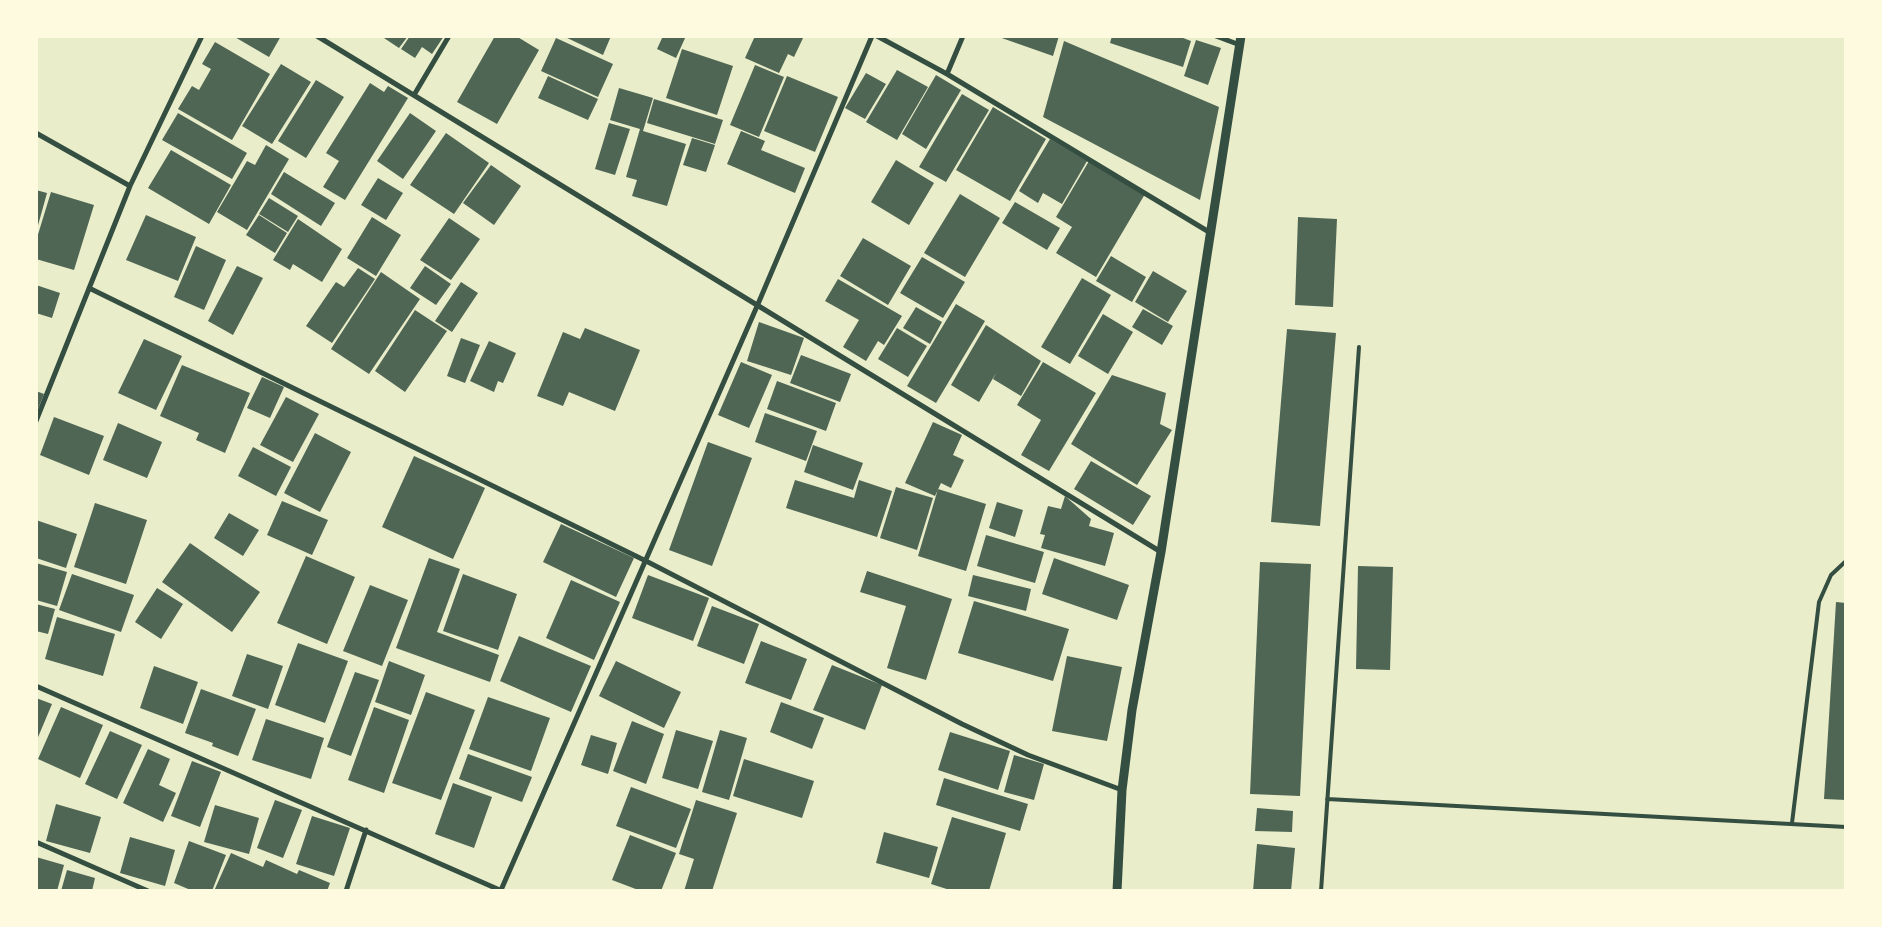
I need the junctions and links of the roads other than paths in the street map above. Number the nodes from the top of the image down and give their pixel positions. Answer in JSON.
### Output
{"nodes":[{"id":1,"x":202,"y":36,"type":"edge"},
{"id":2,"x":317,"y":36,"type":"edge"},
{"id":3,"x":449,"y":36,"type":"edge"},
{"id":4,"x":872,"y":36,"type":"edge"},
{"id":5,"x":877,"y":36,"type":"edge"},
{"id":6,"x":963,"y":36,"type":"edge"},
{"id":7,"x":1216,"y":36,"type":"edge"},
{"id":8,"x":1240,"y":40,"type":"edge"},
{"id":9,"x":947,"y":74,"type":"junction"},
{"id":10,"x":414,"y":95,"type":"junction"},
{"id":11,"x":36,"y":133,"type":"edge"},
{"id":12,"x":130,"y":186,"type":"junction"},
{"id":13,"x":1209,"y":232,"type":"junction"},
{"id":14,"x":89,"y":288,"type":"junction"},
{"id":15,"x":758,"y":304,"type":"junction"},
{"id":16,"x":1359,"y":347,"type":"dead end"},
{"id":17,"x":36,"y":421,"type":"edge"},
{"id":18,"x":1161,"y":552,"type":"junction"},
{"id":19,"x":646,"y":561,"type":"junction"},
{"id":20,"x":1846,"y":561,"type":"edge"},
{"id":21,"x":36,"y":686,"type":"edge"},
{"id":22,"x":1122,"y":790,"type":"junction"},
{"id":23,"x":1327,"y":799,"type":"junction"},
{"id":24,"x":1792,"y":823,"type":"junction"},
{"id":25,"x":1846,"y":827,"type":"edge"},
{"id":26,"x":366,"y":830,"type":"junction"},
{"id":27,"x":36,"y":842,"type":"edge"},
{"id":28,"x":148,"y":891,"type":"edge"},
{"id":29,"x":346,"y":891,"type":"edge"},
{"id":30,"x":501,"y":891,"type":"edge"},
{"id":31,"x":1117,"y":891,"type":"edge"},
{"id":32,"x":1322,"y":891,"type":"edge"}],
"edges":[{"from":1,"to":12,"type":"street"},
{"from":2,"to":10,"type":"street"},
{"from":3,"to":10,"type":"street"},
{"from":4,"to":15,"type":"street"},
{"from":5,"to":9,"type":"street"},
{"from":6,"to":9,"type":"street"},
{"from":7,"to":8,"type":"street"},
{"from":8,"to":13,"type":"street"},
{"from":9,"to":13,"type":"street"},
{"from":10,"to":15,"type":"street"},
{"from":11,"to":12,"type":"street"},
{"from":12,"to":14,"type":"street"},
{"from":13,"to":18,"type":"street"},
{"from":14,"to":17,"type":"street"},
{"from":14,"to":19,"type":"street"},
{"from":15,"to":18,"type":"street"},
{"from":15,"to":19,"type":"street"},
{"from":16,"to":23,"type":"lane"},
{"from":18,"to":22,"type":"street"},
{"from":19,"to":22,"type":"street"},
{"from":19,"to":30,"type":"street"},
{"from":20,"to":24,"type":"lane"},
{"from":21,"to":26,"type":"street"},
{"from":22,"to":31,"type":"street"},
{"from":23,"to":24,"type":"lane"},
{"from":23,"to":32,"type":"lane"},
{"from":24,"to":25,"type":"lane"},
{"from":26,"to":29,"type":"street"},
{"from":26,"to":30,"type":"street"},
{"from":27,"to":28,"type":"street"}]}
